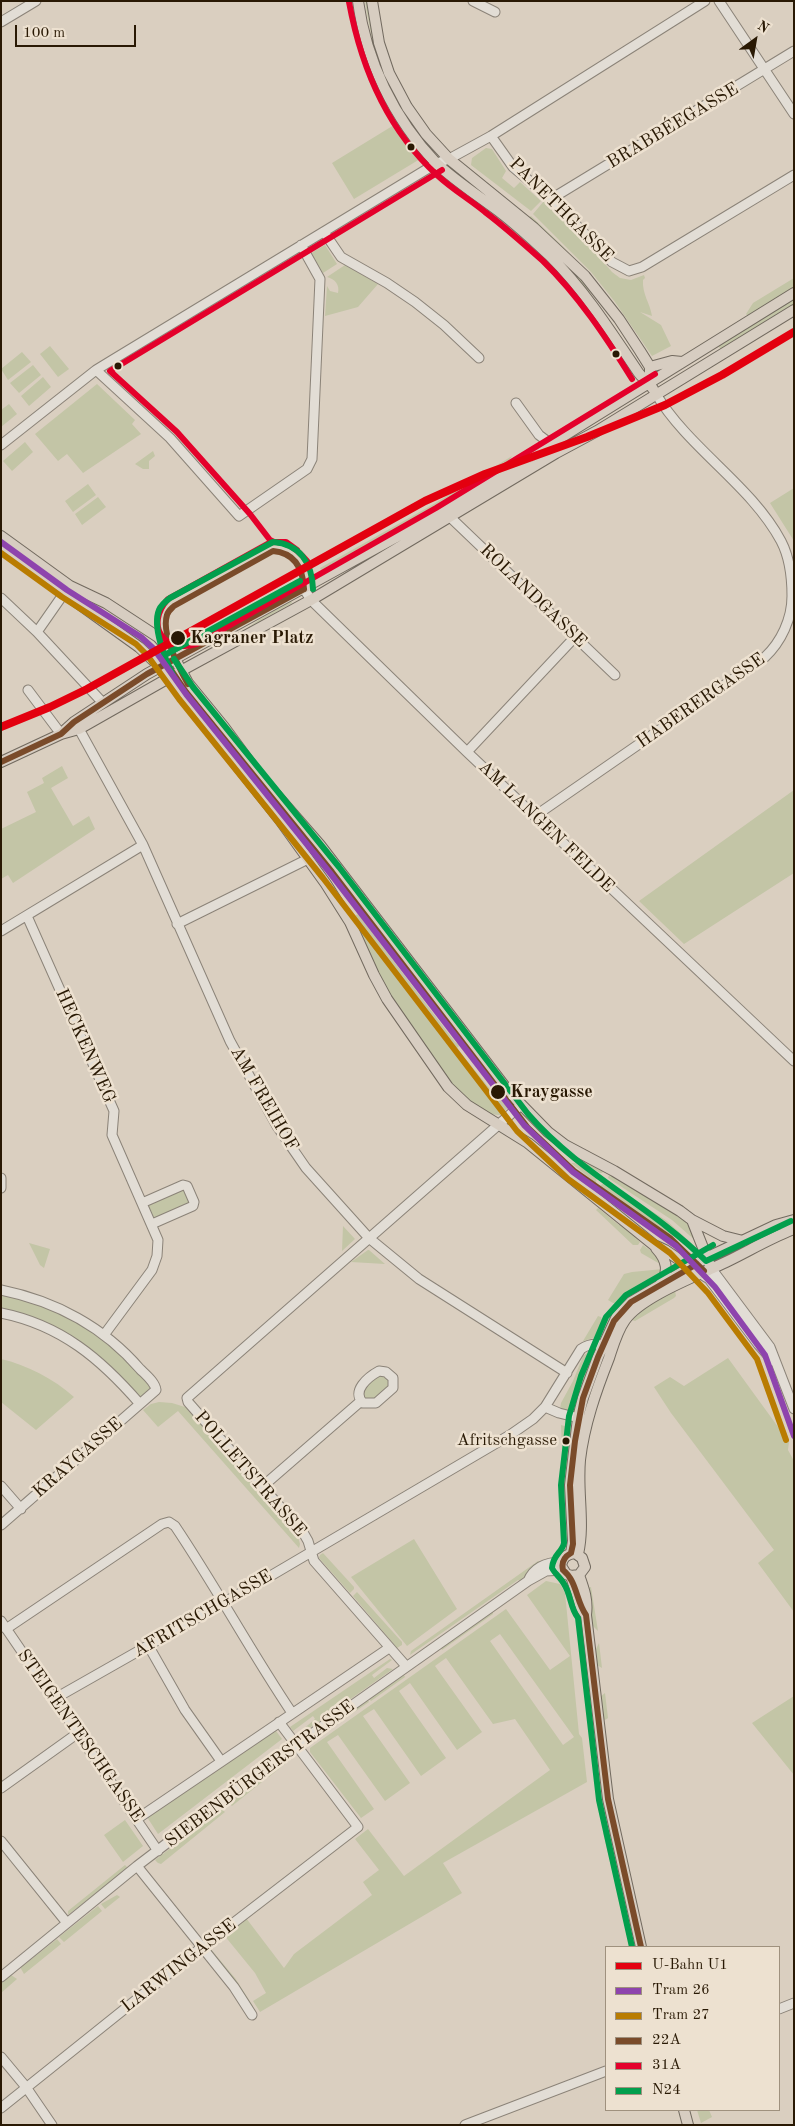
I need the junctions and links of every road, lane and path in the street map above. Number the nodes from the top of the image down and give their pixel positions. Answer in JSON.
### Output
{"nodes":[{"id":1,"x":36,"y":1,"type":"edge"},
{"id":2,"x":358,"y":1,"type":"edge"},
{"id":3,"x":372,"y":1,"type":"edge"},
{"id":4,"x":473,"y":1,"type":"edge"},
{"id":5,"x":705,"y":1,"type":"edge"},
{"id":6,"x":719,"y":1,"type":"edge"},
{"id":7,"x":495,"y":12,"type":"dead end"},
{"id":8,"x":1,"y":22,"type":"edge"},
{"id":9,"x":794,"y":51,"type":"edge"},
{"id":10,"x":764,"y":70,"type":"junction"},
{"id":11,"x":794,"y":114,"type":"edge"},
{"id":12,"x":491,"y":136,"type":"junction"},
{"id":13,"x":449,"y":159,"type":"junction"},
{"id":14,"x":437,"y":163,"type":"junction"},
{"id":15,"x":794,"y":175,"type":"edge"},
{"id":16,"x":551,"y":200,"type":"junction"},
{"id":17,"x":324,"y":232,"type":"junction"},
{"id":18,"x":301,"y":245,"type":"junction"},
{"id":19,"x":794,"y":293,"type":"edge"},
{"id":20,"x":794,"y":310,"type":"edge"},
{"id":21,"x":479,"y":358,"type":"dead end"},
{"id":22,"x":682,"y":362,"type":"junction"},
{"id":23,"x":650,"y":367,"type":"junction"},
{"id":24,"x":96,"y":370,"type":"junction"},
{"id":25,"x":650,"y":384,"type":"junction"},
{"id":26,"x":656,"y":394,"type":"junction"},
{"id":27,"x":516,"y":403,"type":"dead end"},
{"id":28,"x":551,"y":444,"type":"junction"},
{"id":29,"x":1,"y":445,"type":"edge"},
{"id":30,"x":450,"y":517,"type":"junction"},
{"id":31,"x":1,"y":536,"type":"edge"},
{"id":32,"x":1,"y":548,"type":"edge"},
{"id":33,"x":68,"y":589,"type":"junction"},
{"id":34,"x":304,"y":589,"type":"junction"},
{"id":35,"x":1,"y":598,"type":"edge"},
{"id":36,"x":311,"y":600,"type":"junction"},
{"id":37,"x":36,"y":632,"type":"junction"},
{"id":38,"x":575,"y":638,"type":"junction"},
{"id":39,"x":175,"y":659,"type":"junction"},
{"id":40,"x":159,"y":668,"type":"junction"},
{"id":41,"x":181,"y":671,"type":"junction"},
{"id":42,"x":615,"y":675,"type":"dead end"},
{"id":43,"x":168,"y":679,"type":"junction"},
{"id":44,"x":28,"y":690,"type":"dead end"},
{"id":45,"x":103,"y":703,"type":"junction"},
{"id":46,"x":79,"y":728,"type":"junction"},
{"id":47,"x":61,"y":734,"type":"junction"},
{"id":48,"x":467,"y":752,"type":"junction"},
{"id":49,"x":1,"y":762,"type":"edge"},
{"id":50,"x":535,"y":816,"type":"junction"},
{"id":51,"x":143,"y":845,"type":"junction"},
{"id":52,"x":308,"y":859,"type":"junction"},
{"id":53,"x":27,"y":916,"type":"junction"},
{"id":54,"x":177,"y":924,"type":"junction"},
{"id":55,"x":1,"y":931,"type":"edge"},
{"id":56,"x":794,"y":1061,"type":"edge"},
{"id":57,"x":521,"y":1105,"type":"junction"},
{"id":58,"x":499,"y":1124,"type":"junction"},
{"id":59,"x":1,"y":1178,"type":"edge"},
{"id":60,"x":1,"y":1188,"type":"edge"},
{"id":61,"x":142,"y":1202,"type":"junction"},
{"id":62,"x":692,"y":1220,"type":"junction"},
{"id":63,"x":794,"y":1220,"type":"edge"},
{"id":64,"x":152,"y":1224,"type":"junction"},
{"id":65,"x":794,"y":1229,"type":"edge"},
{"id":66,"x":369,"y":1238,"type":"junction"},
{"id":67,"x":743,"y":1240,"type":"junction"},
{"id":68,"x":654,"y":1245,"type":"junction"},
{"id":69,"x":701,"y":1267,"type":"junction"},
{"id":70,"x":659,"y":1286,"type":"junction"},
{"id":71,"x":1,"y":1290,"type":"edge"},
{"id":72,"x":1,"y":1313,"type":"edge"},
{"id":73,"x":104,"y":1335,"type":"junction"},
{"id":74,"x":608,"y":1347,"type":"junction"},
{"id":75,"x":567,"y":1373,"type":"junction"},
{"id":76,"x":360,"y":1401,"type":"dead end"},
{"id":77,"x":140,"y":1404,"type":"junction"},
{"id":78,"x":545,"y":1407,"type":"junction"},
{"id":79,"x":794,"y":1410,"type":"edge"},
{"id":80,"x":583,"y":1419,"type":"junction"},
{"id":81,"x":1,"y":1486,"type":"edge"},
{"id":82,"x":262,"y":1487,"type":"junction"},
{"id":83,"x":21,"y":1509,"type":"junction"},
{"id":84,"x":1,"y":1525,"type":"edge"},
{"id":85,"x":311,"y":1551,"type":"junction"},
{"id":86,"x":574,"y":1554,"type":"junction"},
{"id":87,"x":569,"y":1571,"type":"junction"},
{"id":88,"x":223,"y":1603,"type":"junction"},
{"id":89,"x":4,"y":1625,"type":"edge"},
{"id":90,"x":148,"y":1645,"type":"junction"},
{"id":91,"x":389,"y":1648,"type":"junction"},
{"id":92,"x":406,"y":1666,"type":"junction"},
{"id":93,"x":54,"y":1699,"type":"junction"},
{"id":94,"x":292,"y":1713,"type":"junction"},
{"id":95,"x":279,"y":1722,"type":"junction"},
{"id":96,"x":78,"y":1733,"type":"junction"},
{"id":97,"x":296,"y":1745,"type":"junction"},
{"id":98,"x":221,"y":1761,"type":"junction"},
{"id":99,"x":1,"y":1788,"type":"edge"},
{"id":100,"x":137,"y":1819,"type":"junction"},
{"id":101,"x":1,"y":1841,"type":"edge"},
{"id":102,"x":158,"y":1851,"type":"junction"},
{"id":103,"x":137,"y":1866,"type":"junction"},
{"id":104,"x":67,"y":1923,"type":"junction"},
{"id":105,"x":202,"y":1946,"type":"junction"},
{"id":106,"x":641,"y":1946,"type":"edge"},
{"id":107,"x":1,"y":1977,"type":"edge"},
{"id":108,"x":794,"y":2003,"type":"edge"},
{"id":109,"x":780,"y":2009,"type":"edge"},
{"id":110,"x":252,"y":2015,"type":"dead end"},
{"id":111,"x":1,"y":2057,"type":"edge"},
{"id":112,"x":605,"y":2072,"type":"edge"},
{"id":113,"x":26,"y":2087,"type":"junction"},
{"id":114,"x":1,"y":2108,"type":"edge"},
{"id":115,"x":684,"y":2111,"type":"edge"},
{"id":116,"x":52,"y":2125,"type":"edge"},
{"id":117,"x":465,"y":2125,"type":"edge"},
{"id":118,"x":688,"y":2125,"type":"edge"}],
"edges":[{"from":1,"to":8,"type":"street"},
{"from":2,"to":14,"type":"main road"},
{"from":3,"to":13,"type":"main road"},
{"from":4,"to":7,"type":"street"},
{"from":5,"to":12,"type":"street"},
{"from":6,"to":10,"type":"street"},
{"from":9,"to":10,"type":"street","name":"BRABBÉEGASSE"},
{"from":10,"to":11,"type":"street"},
{"from":10,"to":16,"type":"street","name":"BRABBÉEGASSE"},
{"from":12,"to":13,"type":"street"},
{"from":12,"to":16,"type":"street","name":"PANETHGASSE"},
{"from":13,"to":14,"type":"street"},
{"from":13,"to":23,"type":"main road"},
{"from":14,"to":17,"type":"street"},
{"from":14,"to":25,"type":"main road"},
{"from":15,"to":16,"type":"street","name":"PANETHGASSE"},
{"from":17,"to":18,"type":"street"},
{"from":17,"to":21,"type":"street"},
{"from":18,"to":24,"type":"street"},
{"from":18,"to":24,"type":"street"},
{"from":19,"to":22,"type":"main road"},
{"from":20,"to":26,"type":"main road"},
{"from":22,"to":23,"type":"main road"},
{"from":22,"to":25,"type":"main road"},
{"from":23,"to":25,"type":"main road"},
{"from":24,"to":29,"type":"street"},
{"from":25,"to":26,"type":"main road"},
{"from":25,"to":28,"type":"main road"},
{"from":26,"to":30,"type":"main road"},
{"from":26,"to":50,"type":"street","name":"HABERERGASSE"},
{"from":27,"to":28,"type":"street"},
{"from":28,"to":34,"type":"main road"},
{"from":30,"to":36,"type":"main road"},
{"from":30,"to":38,"type":"street","name":"ROLANDGASSE"},
{"from":31,"to":33,"type":"main road"},
{"from":32,"to":33,"type":"main road"},
{"from":33,"to":37,"type":"street"},
{"from":33,"to":39,"type":"main road"},
{"from":33,"to":40,"type":"main road"},
{"from":34,"to":36,"type":"street","name":"AM LANGEN FELDE"},
{"from":34,"to":39,"type":"main road"},
{"from":35,"to":37,"type":"street"},
{"from":36,"to":41,"type":"main road"},
{"from":36,"to":48,"type":"street","name":"AM LANGEN FELDE"},
{"from":37,"to":45,"type":"street"},
{"from":38,"to":42,"type":"street","name":"ROLANDGASSE"},
{"from":38,"to":48,"type":"street"},
{"from":39,"to":40,"type":"main road"},
{"from":39,"to":41,"type":"main road"},
{"from":40,"to":43,"type":"main road"},
{"from":40,"to":45,"type":"main road"},
{"from":41,"to":43,"type":"main road"},
{"from":41,"to":57,"type":"main road"},
{"from":43,"to":46,"type":"main road"},
{"from":43,"to":52,"type":"main road"},
{"from":44,"to":47,"type":"street"},
{"from":45,"to":47,"type":"main road"},
{"from":46,"to":47,"type":"main road"},
{"from":46,"to":51,"type":"street","name":"AM FREIHOF"},
{"from":47,"to":49,"type":"main road"},
{"from":48,"to":50,"type":"street","name":"AM LANGEN FELDE"},
{"from":50,"to":56,"type":"street","name":"AM LANGEN FELDE"},
{"from":51,"to":53,"type":"street"},
{"from":51,"to":54,"type":"street","name":"AM FREIHOF"},
{"from":52,"to":54,"type":"street"},
{"from":52,"to":58,"type":"main road"},
{"from":53,"to":55,"type":"street"},
{"from":53,"to":61,"type":"street","name":"HECKENWEG"},
{"from":54,"to":66,"type":"street","name":"AM FREIHOF"},
{"from":57,"to":58,"type":"street"},
{"from":57,"to":62,"type":"main road"},
{"from":58,"to":66,"type":"street"},
{"from":58,"to":68,"type":"main road"},
{"from":59,"to":60,"type":"street"},
{"from":61,"to":64,"type":"street","name":"HECKENWEG"},
{"from":61,"to":64,"type":"street"},
{"from":62,"to":67,"type":"main road"},
{"from":62,"to":69,"type":"main road"},
{"from":63,"to":67,"type":"main road"},
{"from":64,"to":73,"type":"street","name":"HECKENWEG"},
{"from":65,"to":69,"type":"main road"},
{"from":66,"to":75,"type":"street","name":"AM FREIHOF"},
{"from":66,"to":82,"type":"street","name":"POLLETSTRASSE"},
{"from":67,"to":69,"type":"main road"},
{"from":68,"to":69,"type":"main road"},
{"from":68,"to":70,"type":"main road"},
{"from":69,"to":70,"type":"main road"},
{"from":69,"to":74,"type":"main road"},
{"from":69,"to":79,"type":"street"},
{"from":70,"to":74,"type":"main road"},
{"from":71,"to":73,"type":"street"},
{"from":72,"to":77,"type":"street"},
{"from":73,"to":77,"type":"street","name":"KRAYGASSE"},
{"from":74,"to":75,"type":"street","name":"AFRITSCHGASSE"},
{"from":74,"to":80,"type":"main road"},
{"from":75,"to":78,"type":"street","name":"AFRITSCHGASSE"},
{"from":76,"to":82,"type":"street"},
{"from":77,"to":83,"type":"street","name":"KRAYGASSE"},
{"from":78,"to":80,"type":"street"},
{"from":78,"to":85,"type":"street","name":"AFRITSCHGASSE"},
{"from":80,"to":86,"type":"main road"},
{"from":81,"to":83,"type":"street"},
{"from":82,"to":85,"type":"street","name":"POLLETSTRASSE"},
{"from":83,"to":84,"type":"street","name":"KRAYGASSE"},
{"from":85,"to":88,"type":"street","name":"AFRITSCHGASSE"},
{"from":85,"to":91,"type":"street","name":"POLLETSTRASSE"},
{"from":86,"to":87,"type":"main road"},
{"from":86,"to":87,"type":"main road"},
{"from":87,"to":92,"type":"street","name":"SIEBENBÜRGERSTRASSE"},
{"from":87,"to":106,"type":"main road"},
{"from":88,"to":89,"type":"street"},
{"from":88,"to":90,"type":"street","name":"AFRITSCHGASSE"},
{"from":88,"to":94,"type":"street"},
{"from":89,"to":93,"type":"street","name":"STEIGENTESCHGASSE"},
{"from":90,"to":93,"type":"street","name":"AFRITSCHGASSE"},
{"from":90,"to":98,"type":"street"},
{"from":91,"to":92,"type":"street","name":"POLLETSTRASSE"},
{"from":91,"to":94,"type":"street","name":"SIEBENBÜRGERSTRASSE"},
{"from":92,"to":97,"type":"street","name":"SIEBENBÜRGERSTRASSE"},
{"from":93,"to":96,"type":"street","name":"STEIGENTESCHGASSE"},
{"from":94,"to":95,"type":"street","name":"SIEBENBÜRGERSTRASSE"},
{"from":95,"to":97,"type":"street"},
{"from":95,"to":98,"type":"street","name":"SIEBENBÜRGERSTRASSE"},
{"from":96,"to":99,"type":"street"},
{"from":96,"to":100,"type":"street","name":"STEIGENTESCHGASSE"},
{"from":97,"to":102,"type":"street","name":"SIEBENBÜRGERSTRASSE"},
{"from":97,"to":105,"type":"street","name":"LARWINGASSE"},
{"from":98,"to":100,"type":"street","name":"SIEBENBÜRGERSTRASSE"},
{"from":100,"to":102,"type":"street","name":"STEIGENTESCHGASSE"},
{"from":101,"to":104,"type":"street"},
{"from":102,"to":103,"type":"street","name":"SIEBENBÜRGERSTRASSE"},
{"from":103,"to":104,"type":"street","name":"SIEBENBÜRGERSTRASSE"},
{"from":103,"to":105,"type":"street"},
{"from":104,"to":107,"type":"street","name":"SIEBENBÜRGERSTRASSE"},
{"from":105,"to":110,"type":"street"},
{"from":105,"to":113,"type":"street","name":"LARWINGASSE"},
{"from":108,"to":109,"type":"street"},
{"from":111,"to":113,"type":"street"},
{"from":112,"to":117,"type":"street"},
{"from":113,"to":114,"type":"street","name":"LARWINGASSE"},
{"from":113,"to":116,"type":"street"},
{"from":115,"to":118,"type":"main road"}]}
